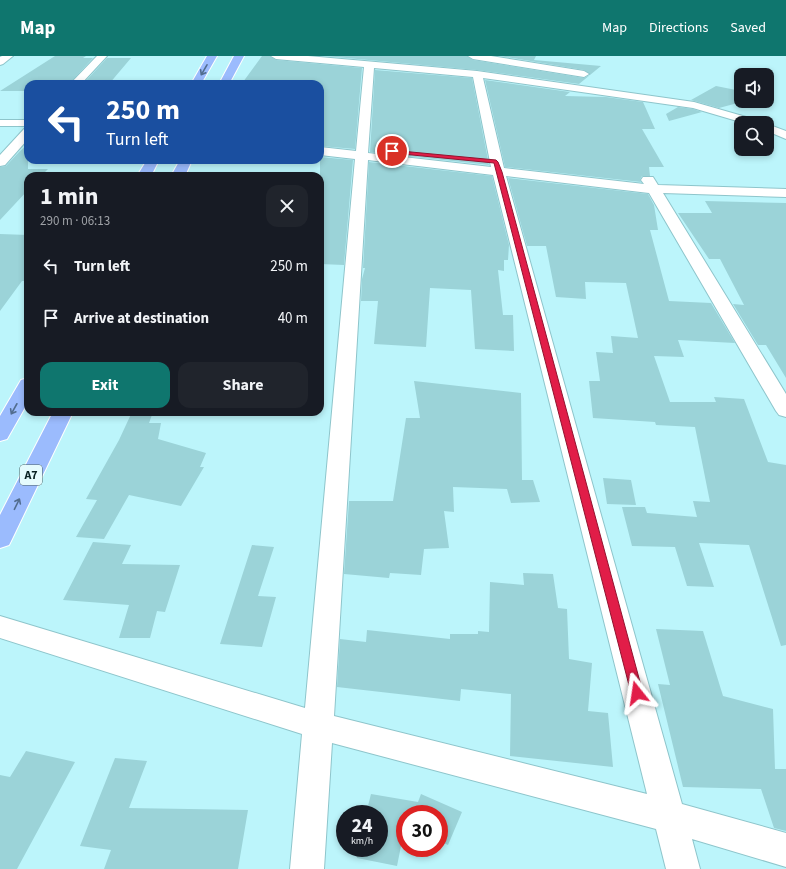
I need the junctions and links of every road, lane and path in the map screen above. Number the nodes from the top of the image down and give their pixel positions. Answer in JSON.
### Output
{"nodes":[{"id":1,"x":8,"y":56,"type":"edge"},
{"id":2,"x":102,"y":56,"type":"edge"},
{"id":3,"x":212,"y":56,"type":"edge"},
{"id":4,"x":239,"y":56,"type":"edge"},
{"id":5,"x":276,"y":56,"type":"edge"},
{"id":6,"x":473,"y":56,"type":"edge"},
{"id":7,"x":0,"y":62,"type":"edge"},
{"id":8,"x":369,"y":64,"type":"junction"},
{"id":9,"x":477,"y":74,"type":"junction"},
{"id":10,"x":584,"y":74,"type":"dead end"},
{"id":11,"x":79,"y":80,"type":"edge"},
{"id":12,"x":198,"y":80,"type":"edge"},
{"id":13,"x":226,"y":80,"type":"edge"},
{"id":14,"x":734,"y":117,"type":"edge"},
{"id":15,"x":0,"y":123,"type":"edge"},
{"id":16,"x":24,"y":123,"type":"edge"},
{"id":17,"x":774,"y":130,"type":"edge"},
{"id":18,"x":0,"y":132,"type":"edge"},
{"id":19,"x":24,"y":132,"type":"edge"},
{"id":20,"x":786,"y":135,"type":"edge"},
{"id":21,"x":24,"y":136,"type":"edge"},
{"id":22,"x":324,"y":144,"type":"edge"},
{"id":23,"x":324,"y":151,"type":"edge"},
{"id":24,"x":362,"y":152,"type":"junction"},
{"id":25,"x":0,"y":162,"type":"edge"},
{"id":26,"x":498,"y":167,"type":"junction"},
{"id":27,"x":651,"y":184,"type":"junction"},
{"id":28,"x":786,"y":184,"type":"edge"},
{"id":29,"x":786,"y":193,"type":"edge"},
{"id":30,"x":24,"y":391,"type":"edge"},
{"id":31,"x":786,"y":411,"type":"edge"},
{"id":32,"x":60,"y":416,"type":"edge"},
{"id":33,"x":0,"y":434,"type":"edge"},
{"id":34,"x":0,"y":539,"type":"edge"},
{"id":35,"x":0,"y":627,"type":"edge"},
{"id":36,"x":317,"y":725,"type":"junction"},
{"id":37,"x":669,"y":816,"type":"junction"},
{"id":38,"x":786,"y":850,"type":"edge"},
{"id":39,"x":307,"y":869,"type":"edge"},
{"id":40,"x":683,"y":869,"type":"edge"}],
"edges":[{"from":1,"to":7,"type":"street"},
{"from":2,"to":11,"type":"street"},
{"from":3,"to":12,"type":"highway","one_way":true},
{"from":4,"to":13,"type":"highway"},
{"from":5,"to":8,"type":"street"},
{"from":6,"to":10,"type":"street"},
{"from":8,"to":9,"type":"street"},
{"from":8,"to":24,"type":"street"},
{"from":9,"to":14,"type":"street"},
{"from":9,"to":26,"type":"street"},
{"from":15,"to":16,"type":"street"},
{"from":17,"to":20,"type":"street"},
{"from":18,"to":19,"type":"street"},
{"from":21,"to":25,"type":"street"},
{"from":22,"to":24,"type":"street"},
{"from":23,"to":24,"type":"street"},
{"from":24,"to":26,"type":"street"},
{"from":24,"to":36,"type":"street"},
{"from":26,"to":27,"type":"street"},
{"from":26,"to":37,"type":"street"},
{"from":27,"to":28,"type":"street"},
{"from":27,"to":29,"type":"street"},
{"from":27,"to":31,"type":"street"},
{"from":30,"to":33,"type":"highway","one_way":true},
{"from":34,"to":32,"type":"highway","number":"A7","one_way":true},
{"from":35,"to":36,"type":"street"},
{"from":36,"to":37,"type":"street"},
{"from":36,"to":39,"type":"street"},
{"from":37,"to":38,"type":"street"},
{"from":37,"to":40,"type":"street"}]}
